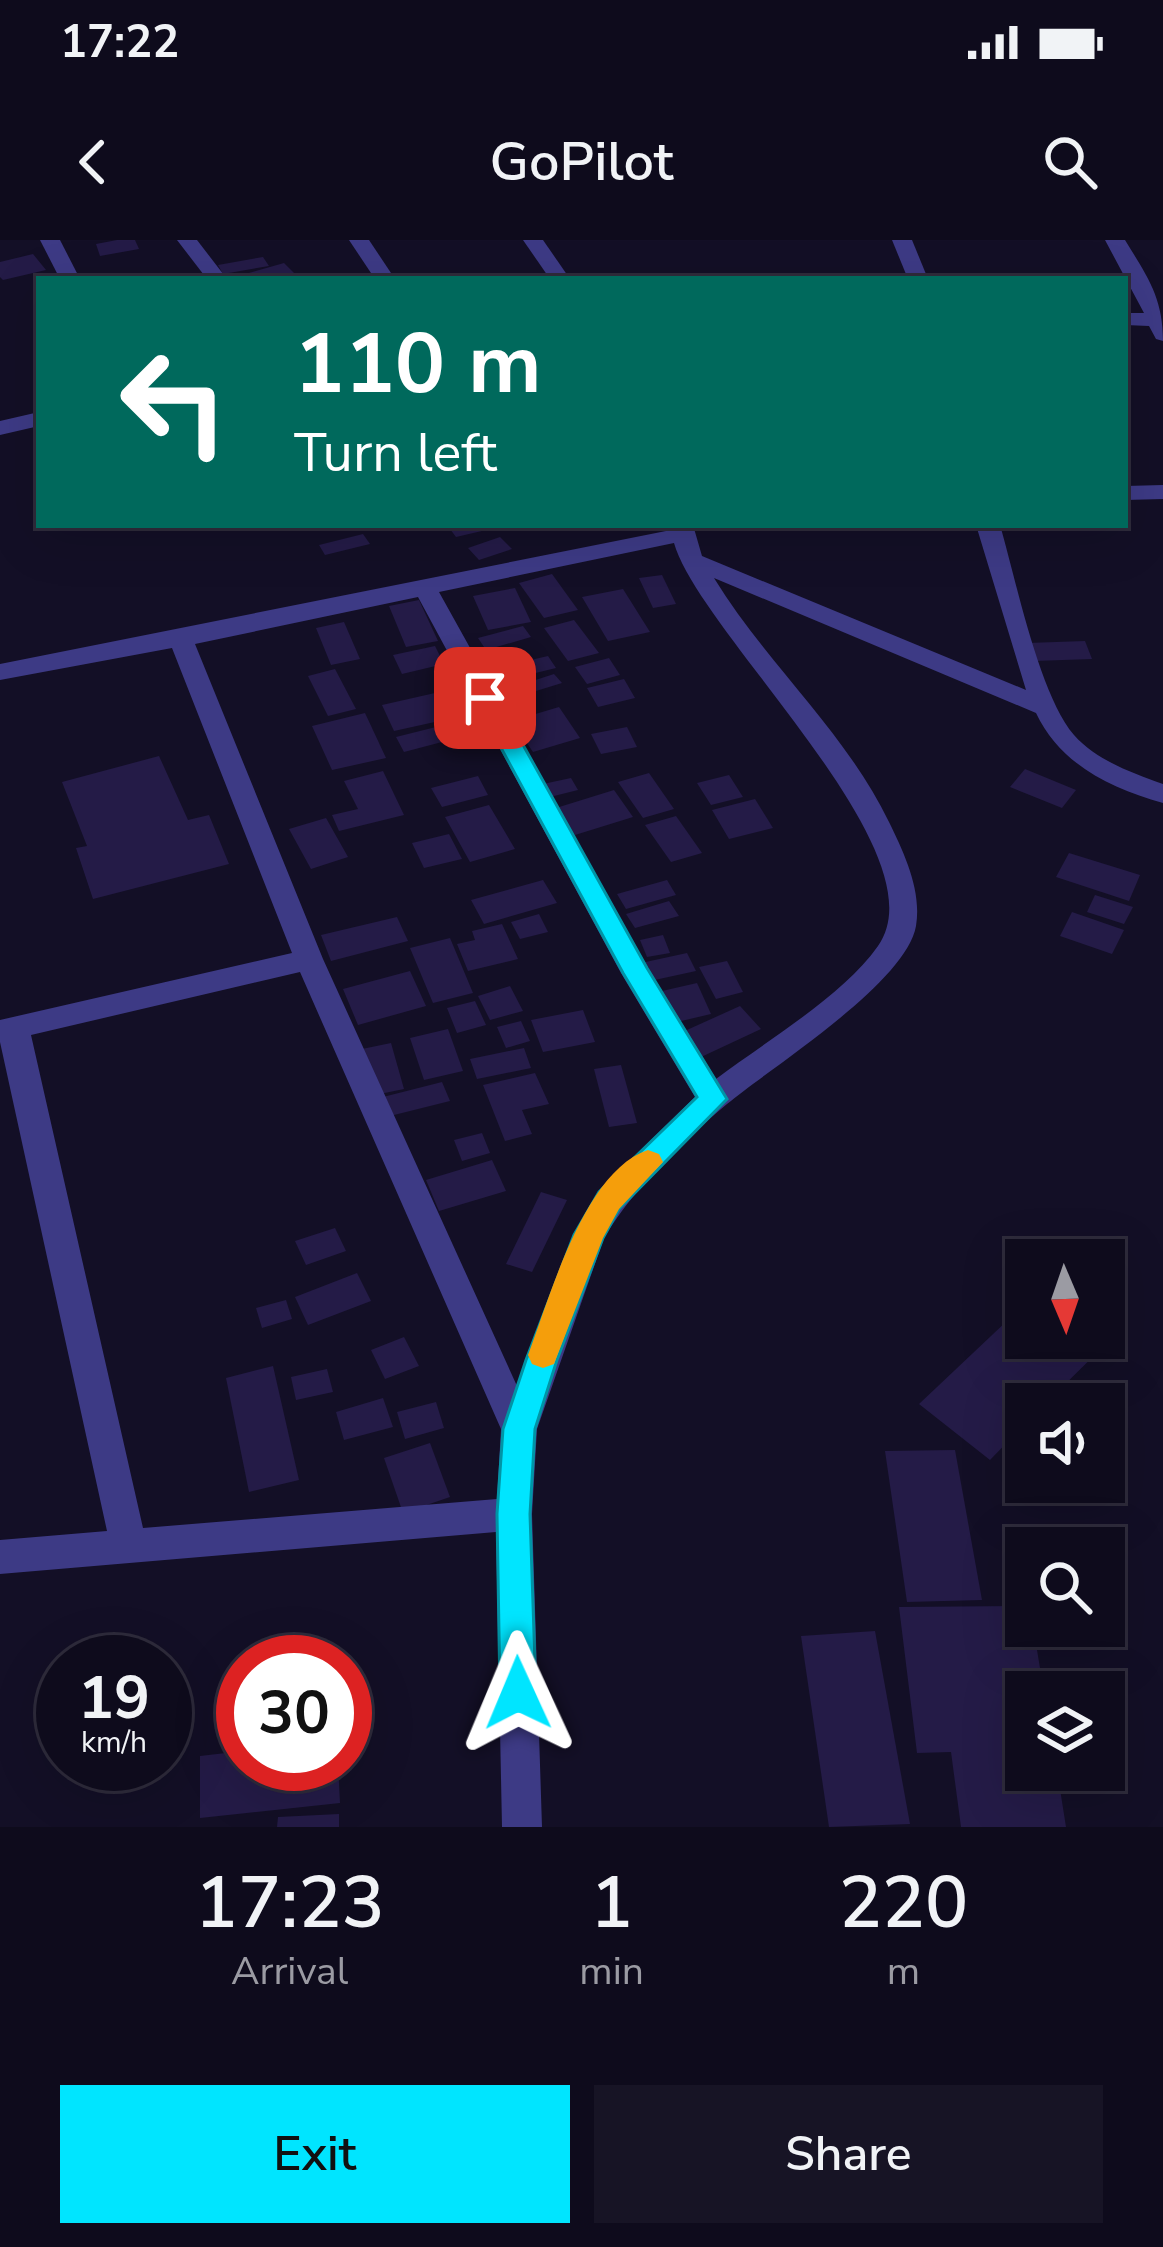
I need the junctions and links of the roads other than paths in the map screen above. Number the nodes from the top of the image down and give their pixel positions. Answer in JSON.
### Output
{"nodes":[{"id":1,"x":50,"y":240,"type":"edge"},
{"id":2,"x":187,"y":240,"type":"edge"},
{"id":3,"x":359,"y":240,"type":"edge"},
{"id":4,"x":533,"y":240,"type":"edge"},
{"id":5,"x":902,"y":240,"type":"edge"},
{"id":6,"x":1115,"y":240,"type":"edge"},
{"id":7,"x":68,"y":276,"type":"edge"},
{"id":8,"x":215,"y":276,"type":"edge"},
{"id":9,"x":383,"y":276,"type":"edge"},
{"id":10,"x":558,"y":276,"type":"edge"},
{"id":11,"x":917,"y":276,"type":"edge"},
{"id":12,"x":1128,"y":320,"type":"edge"},
{"id":13,"x":1161,"y":325,"type":"edge"},
{"id":14,"x":36,"y":419,"type":"edge"},
{"id":15,"x":0,"y":428,"type":"edge"},
{"id":16,"x":1163,"y":492,"type":"edge"},
{"id":17,"x":1128,"y":493,"type":"edge"},
{"id":18,"x":989,"y":528,"type":"edge"},
{"id":19,"x":685,"y":540,"type":"edge"},
{"id":20,"x":425,"y":589,"type":"junction"},
{"id":21,"x":182,"y":640,"type":"junction"},
{"id":22,"x":0,"y":672,"type":"edge"},
{"id":23,"x":1043,"y":706,"type":"junction"},
{"id":24,"x":1163,"y":794,"type":"edge"},
{"id":25,"x":309,"y":959,"type":"junction"},
{"id":26,"x":7,"y":1029,"type":"edge"},
{"id":27,"x":712,"y":1099,"type":"junction"},
{"id":28,"x":519,"y":1429,"type":"junction"},
{"id":29,"x":514,"y":1514,"type":"junction"},
{"id":30,"x":128,"y":1543,"type":"junction"},
{"id":31,"x":0,"y":1557,"type":"edge"},
{"id":32,"x":522,"y":1827,"type":"edge"}],
"edges":[{"from":1,"to":7,"type":"street"},
{"from":2,"to":8,"type":"street"},
{"from":3,"to":9,"type":"street"},
{"from":4,"to":10,"type":"street"},
{"from":5,"to":11,"type":"street"},
{"from":6,"to":13,"type":"street"},
{"from":12,"to":13,"type":"street"},
{"from":14,"to":15,"type":"street"},
{"from":16,"to":17,"type":"street"},
{"from":18,"to":23,"type":"street"},
{"from":19,"to":20,"type":"street"},
{"from":19,"to":23,"type":"street"},
{"from":19,"to":27,"type":"street"},
{"from":20,"to":21,"type":"street"},
{"from":20,"to":27,"type":"street"},
{"from":21,"to":22,"type":"street"},
{"from":21,"to":25,"type":"street"},
{"from":23,"to":24,"type":"street"},
{"from":25,"to":26,"type":"street"},
{"from":25,"to":28,"type":"street"},
{"from":26,"to":30,"type":"street"},
{"from":27,"to":28,"type":"street"},
{"from":28,"to":29,"type":"street"},
{"from":29,"to":30,"type":"street"},
{"from":29,"to":32,"type":"street"},
{"from":30,"to":31,"type":"street"}]}
